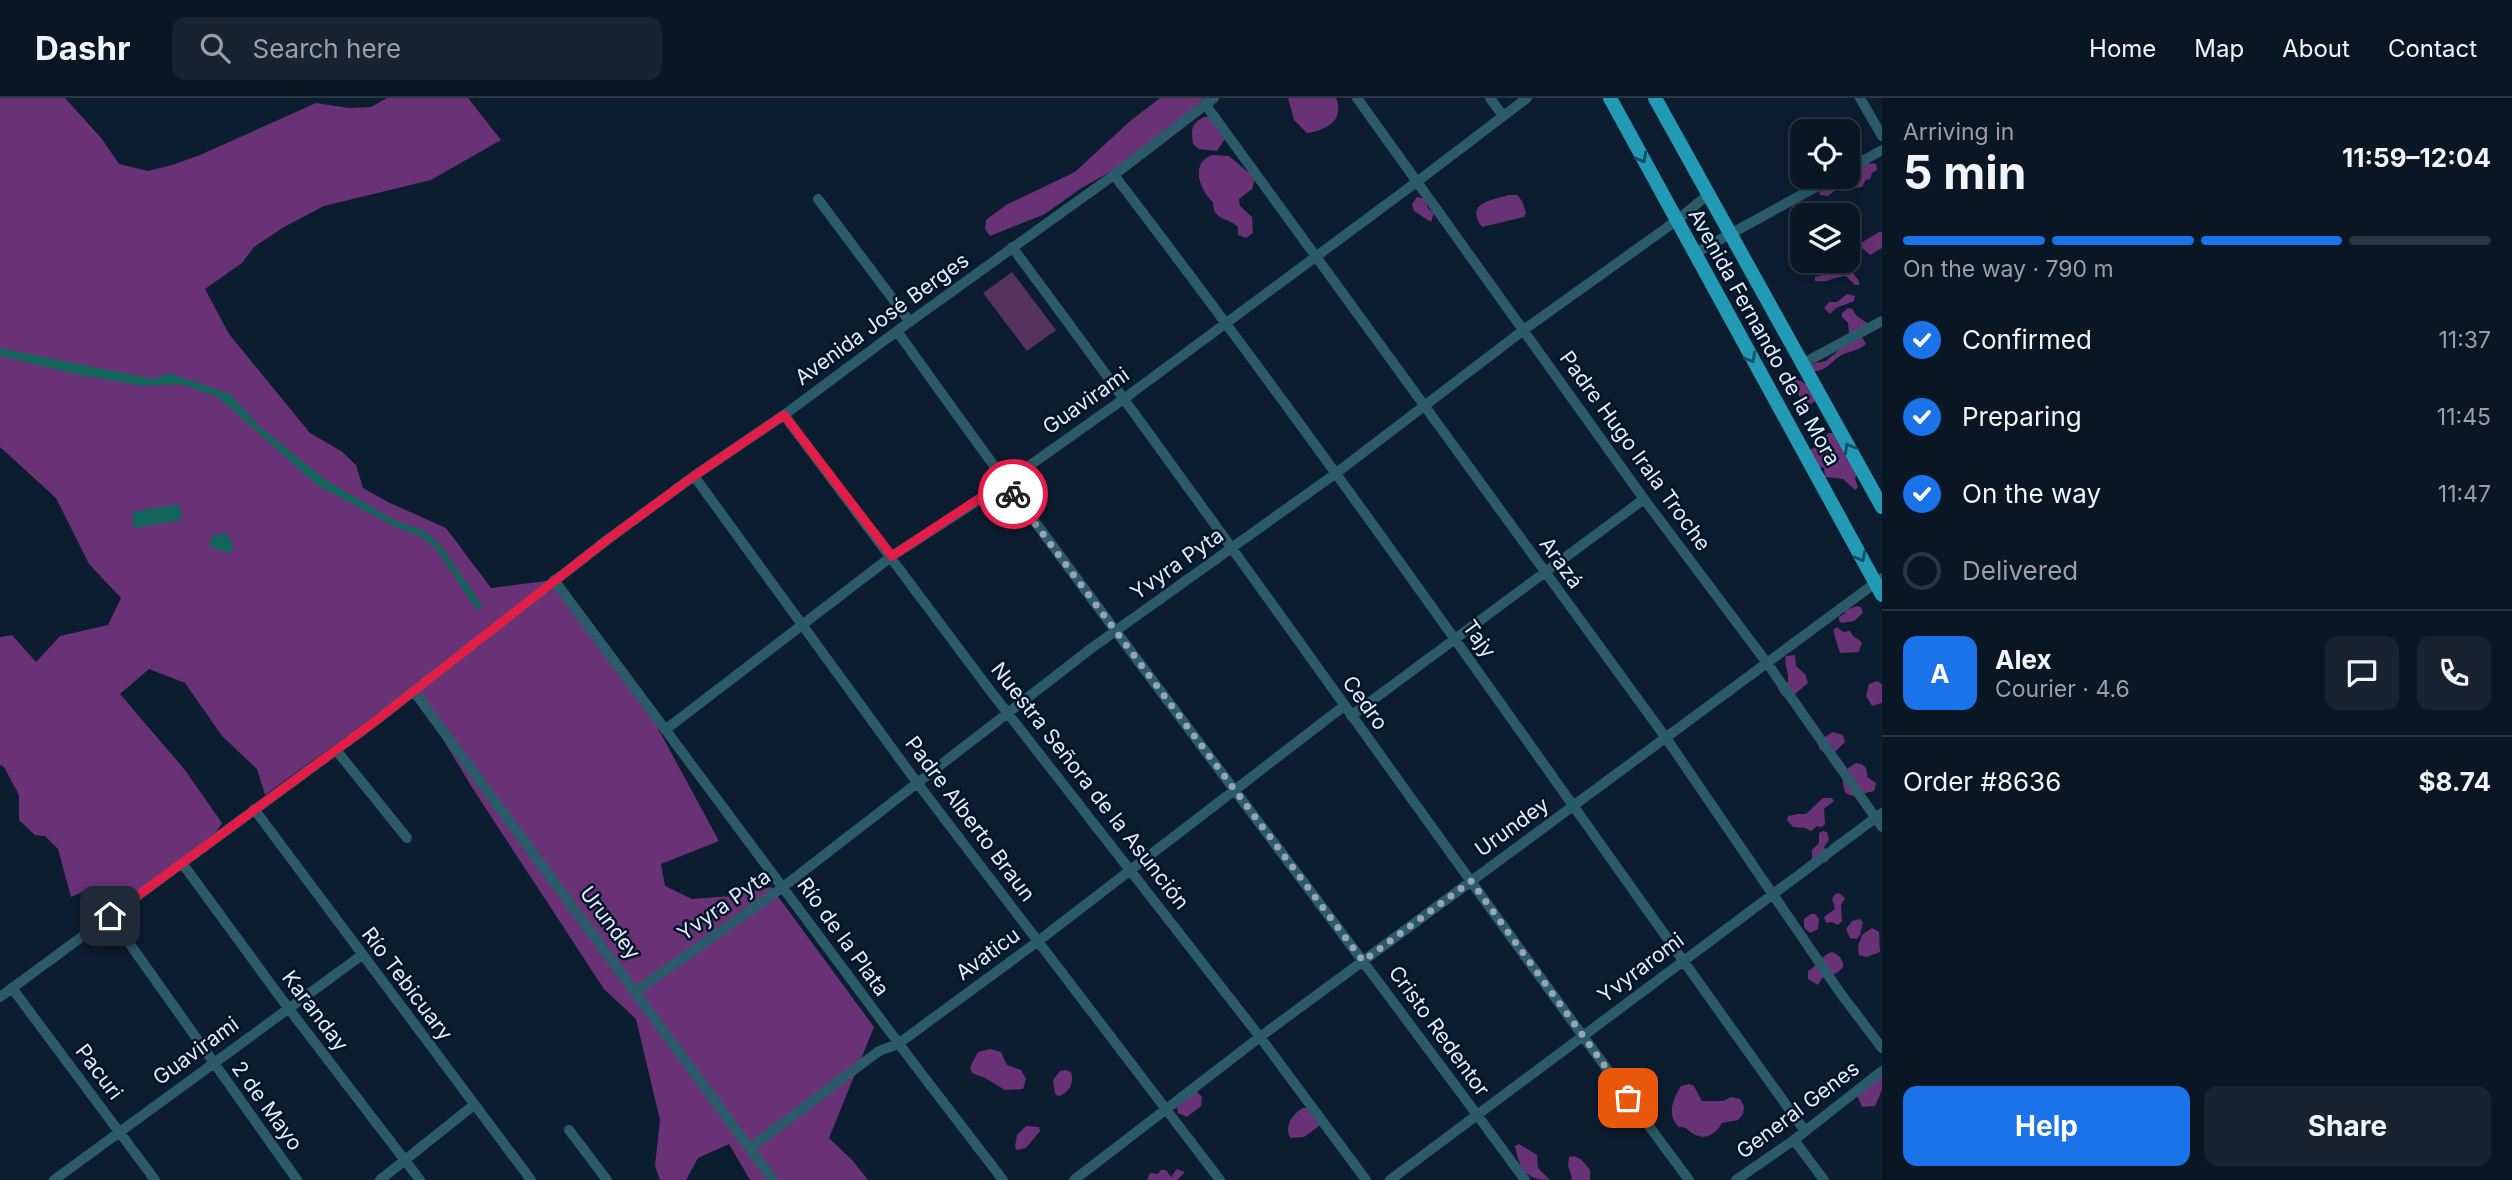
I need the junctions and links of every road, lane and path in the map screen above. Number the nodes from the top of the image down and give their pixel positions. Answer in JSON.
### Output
{"nodes":[{"id":1,"x":1357,"y":98,"type":"edge"},
{"id":2,"x":1490,"y":98,"type":"edge"},
{"id":3,"x":1527,"y":98,"type":"edge"},
{"id":4,"x":1610,"y":98,"type":"edge"},
{"id":5,"x":1655,"y":98,"type":"edge"},
{"id":6,"x":1860,"y":98,"type":"edge"},
{"id":7,"x":1210,"y":101,"type":"edge"},
{"id":8,"x":1503,"y":116,"type":"junction"},
{"id":9,"x":1882,"y":136,"type":"edge"},
{"id":10,"x":1882,"y":150,"type":"edge"},
{"id":11,"x":1860,"y":162,"type":"edge"},
{"id":12,"x":1114,"y":175,"type":"junction"},
{"id":13,"x":1418,"y":181,"type":"junction"},
{"id":14,"x":1812,"y":189,"type":"edge"},
{"id":15,"x":1709,"y":194,"type":"junction"},
{"id":16,"x":818,"y":199,"type":"dead end"},
{"id":17,"x":1676,"y":221,"type":"junction"},
{"id":18,"x":1730,"y":233,"type":"junction"},
{"id":19,"x":1012,"y":247,"type":"junction"},
{"id":20,"x":1694,"y":254,"type":"junction"},
{"id":21,"x":1317,"y":256,"type":"junction"},
{"id":22,"x":1882,"y":321,"type":"edge"},
{"id":23,"x":910,"y":322,"type":"junction"},
{"id":24,"x":1227,"y":322,"type":"junction"},
{"id":25,"x":1525,"y":330,"type":"junction"},
{"id":26,"x":897,"y":331,"type":"junction"},
{"id":27,"x":1802,"y":364,"type":"junction"},
{"id":28,"x":1125,"y":398,"type":"junction"},
{"id":29,"x":1424,"y":405,"type":"junction"},
{"id":30,"x":784,"y":415,"type":"junction"},
{"id":31,"x":1335,"y":474,"type":"junction"},
{"id":32,"x":694,"y":476,"type":"junction"},
{"id":33,"x":1004,"y":482,"type":"junction"},
{"id":34,"x":1644,"y":499,"type":"junction"},
{"id":35,"x":1882,"y":508,"type":"edge"},
{"id":36,"x":1233,"y":549,"type":"junction"},
{"id":37,"x":892,"y":556,"type":"junction"},
{"id":38,"x":1544,"y":573,"type":"junction"},
{"id":39,"x":554,"y":580,"type":"junction"},
{"id":40,"x":1880,"y":585,"type":"edge"},
{"id":41,"x":802,"y":624,"type":"junction"},
{"id":42,"x":1115,"y":631,"type":"junction"},
{"id":43,"x":1455,"y":638,"type":"junction"},
{"id":44,"x":1767,"y":663,"type":"junction"},
{"id":45,"x":413,"y":691,"type":"junction"},
{"id":46,"x":1347,"y":711,"type":"junction"},
{"id":47,"x":1009,"y":712,"type":"junction"},
{"id":48,"x":665,"y":730,"type":"junction"},
{"id":49,"x":1665,"y":738,"type":"junction"},
{"id":50,"x":336,"y":750,"type":"junction"},
{"id":51,"x":918,"y":784,"type":"junction"},
{"id":52,"x":1235,"y":791,"type":"junction"},
{"id":53,"x":1575,"y":805,"type":"junction"},
{"id":54,"x":254,"y":809,"type":"junction"},
{"id":55,"x":1880,"y":820,"type":"edge"},
{"id":56,"x":407,"y":838,"type":"dead end"},
{"id":57,"x":182,"y":863,"type":"junction"},
{"id":58,"x":1130,"y":870,"type":"junction"},
{"id":59,"x":1471,"y":881,"type":"junction"},
{"id":60,"x":783,"y":887,"type":"junction"},
{"id":61,"x":1773,"y":894,"type":"junction"},
{"id":62,"x":110,"y":916,"type":"junction"},
{"id":63,"x":1037,"y":942,"type":"junction"},
{"id":64,"x":362,"y":955,"type":"junction"},
{"id":65,"x":1363,"y":961,"type":"junction"},
{"id":66,"x":1683,"y":961,"type":"junction"},
{"id":67,"x":12,"y":988,"type":"junction"},
{"id":68,"x":636,"y":991,"type":"junction"},
{"id":69,"x":0,"y":997,"type":"edge"},
{"id":70,"x":289,"y":1009,"type":"junction"},
{"id":71,"x":1260,"y":1037,"type":"junction"},
{"id":72,"x":1582,"y":1037,"type":"junction"},
{"id":73,"x":898,"y":1044,"type":"junction"},
{"id":74,"x":1882,"y":1048,"type":"edge"},
{"id":75,"x":213,"y":1062,"type":"junction"},
{"id":76,"x":1882,"y":1071,"type":"edge"},
{"id":77,"x":474,"y":1105,"type":"junction"},
{"id":78,"x":1167,"y":1109,"type":"junction"},
{"id":79,"x":1477,"y":1114,"type":"junction"},
{"id":80,"x":119,"y":1130,"type":"junction"},
{"id":81,"x":569,"y":1130,"type":"dead end"},
{"id":82,"x":1805,"y":1131,"type":"junction"},
{"id":83,"x":1794,"y":1140,"type":"junction"},
{"id":84,"x":750,"y":1148,"type":"junction"},
{"id":85,"x":405,"y":1161,"type":"junction"},
{"id":86,"x":54,"y":1180,"type":"edge"},
{"id":87,"x":155,"y":1180,"type":"edge"},
{"id":88,"x":297,"y":1180,"type":"edge"},
{"id":89,"x":380,"y":1180,"type":"edge"},
{"id":90,"x":419,"y":1180,"type":"edge"},
{"id":91,"x":531,"y":1180,"type":"edge"},
{"id":92,"x":607,"y":1180,"type":"edge"},
{"id":93,"x":773,"y":1180,"type":"edge"},
{"id":94,"x":1003,"y":1180,"type":"edge"},
{"id":95,"x":1074,"y":1180,"type":"edge"},
{"id":96,"x":1220,"y":1180,"type":"edge"},
{"id":97,"x":1366,"y":1180,"type":"edge"},
{"id":98,"x":1390,"y":1180,"type":"edge"},
{"id":99,"x":1525,"y":1180,"type":"edge"},
{"id":100,"x":1689,"y":1180,"type":"edge"},
{"id":101,"x":1736,"y":1180,"type":"edge"},
{"id":102,"x":1824,"y":1180,"type":"edge"}],
"edges":[{"from":1,"to":13,"type":"street","name":"Padre Hugo Irala Troche"},
{"from":2,"to":8,"type":"street"},
{"from":3,"to":8,"type":"street","name":"Guavirami"},
{"from":4,"to":17,"type":"main road","name":"Avenida Fernando de la Mora","one_way":true},
{"from":5,"to":15,"type":"main road","name":"Avenida Fernando de la Mora"},
{"from":6,"to":9,"type":"street"},
{"from":7,"to":12,"type":"street","name":"Avenida José Berges"},
{"from":7,"to":21,"type":"street","name":"Arazá"},
{"from":8,"to":13,"type":"street","name":"Guavirami"},
{"from":10,"to":11,"type":"street"},
{"from":12,"to":19,"type":"street","name":"Avenida José Berges"},
{"from":12,"to":24,"type":"street","name":"Tajy"},
{"from":13,"to":21,"type":"street","name":"Guavirami"},
{"from":13,"to":25,"type":"street","name":"Padre Hugo Irala Troche"},
{"from":14,"to":18,"type":"street"},
{"from":15,"to":17,"type":"street","name":"Yvyra Pyta"},
{"from":15,"to":18,"type":"main road","name":"Avenida Fernando de la Mora"},
{"from":16,"to":23,"type":"street"},
{"from":17,"to":20,"type":"main road","name":"Avenida Fernando de la Mora"},
{"from":17,"to":25,"type":"street","name":"Yvyra Pyta"},
{"from":18,"to":20,"type":"street"},
{"from":18,"to":27,"type":"main road","name":"Avenida Fernando de la Mora"},
{"from":19,"to":23,"type":"street","name":"Avenida José Berges"},
{"from":19,"to":28,"type":"street","name":"Cedro"},
{"from":20,"to":40,"type":"main road","name":"Avenida Fernando de la Mora","one_way":true},
{"from":21,"to":24,"type":"street","name":"Guavirami"},
{"from":21,"to":29,"type":"street","name":"Arazá"},
{"from":22,"to":27,"type":"street"},
{"from":23,"to":26,"type":"street","name":"Avenida José Berges"},
{"from":24,"to":28,"type":"street","name":"Guavirami"},
{"from":24,"to":31,"type":"street","name":"Tajy"},
{"from":25,"to":29,"type":"street","name":"Yvyra Pyta"},
{"from":25,"to":34,"type":"street","name":"Padre Hugo Irala Troche"},
{"from":26,"to":30,"type":"street","name":"Avenida José Berges"},
{"from":26,"to":33,"type":"street","name":"Cristo Redentor"},
{"from":35,"to":27,"type":"main road","name":"Avenida Fernando de la Mora","one_way":true},
{"from":28,"to":33,"type":"street","name":"Guavirami"},
{"from":28,"to":36,"type":"street","name":"Cedro"},
{"from":29,"to":31,"type":"street","name":"Yvyra Pyta"},
{"from":29,"to":38,"type":"street","name":"Arazá"},
{"from":30,"to":32,"type":"street","name":"Avenida José Berges"},
{"from":30,"to":37,"type":"street","name":"Nuestra Señora de la Asunción"},
{"from":31,"to":36,"type":"street","name":"Yvyra Pyta"},
{"from":31,"to":43,"type":"street","name":"Tajy"},
{"from":32,"to":39,"type":"street","name":"Avenida José Berges"},
{"from":32,"to":41,"type":"street","name":"Padre Alberto Braun"},
{"from":33,"to":37,"type":"street","name":"Guavirami"},
{"from":33,"to":42,"type":"street","name":"Cristo Redentor"},
{"from":34,"to":38,"type":"street","name":"Avaticu"},
{"from":34,"to":44,"type":"street","name":"Padre Hugo Irala Troche"},
{"from":36,"to":42,"type":"street","name":"Yvyra Pyta"},
{"from":36,"to":46,"type":"street","name":"Cedro"},
{"from":37,"to":41,"type":"street","name":"Guavirami"},
{"from":37,"to":47,"type":"street","name":"Nuestra Señora de la Asunción"},
{"from":38,"to":43,"type":"street","name":"Avaticu"},
{"from":38,"to":49,"type":"street","name":"Arazá"},
{"from":39,"to":45,"type":"street","name":"Avenida José Berges"},
{"from":39,"to":48,"type":"street","name":"Río de la Plata"},
{"from":40,"to":44,"type":"street","name":"Urundey"},
{"from":41,"to":48,"type":"street","name":"Guavirami"},
{"from":41,"to":51,"type":"street","name":"Padre Alberto Braun"},
{"from":42,"to":47,"type":"street","name":"Yvyra Pyta"},
{"from":42,"to":52,"type":"street","name":"Cristo Redentor"},
{"from":43,"to":46,"type":"street","name":"Avaticu"},
{"from":43,"to":53,"type":"street","name":"Tajy"},
{"from":44,"to":49,"type":"street","name":"Urundey"},
{"from":44,"to":55,"type":"street","name":"Padre Hugo Irala Troche"},
{"from":45,"to":50,"type":"street","name":"Avenida José Berges"},
{"from":45,"to":68,"type":"street","name":"Urundey"},
{"from":46,"to":52,"type":"street","name":"Avaticu"},
{"from":46,"to":59,"type":"street","name":"Cedro"},
{"from":47,"to":51,"type":"street","name":"Yvyra Pyta"},
{"from":47,"to":58,"type":"street","name":"Nuestra Señora de la Asunción"},
{"from":48,"to":60,"type":"street","name":"Río de la Plata"},
{"from":49,"to":53,"type":"street","name":"Urundey"},
{"from":49,"to":61,"type":"street","name":"Arazá"},
{"from":50,"to":54,"type":"street","name":"Avenida José Berges"},
{"from":50,"to":56,"type":"street"},
{"from":51,"to":60,"type":"street","name":"Yvyra Pyta"},
{"from":51,"to":63,"type":"street","name":"Padre Alberto Braun"},
{"from":52,"to":58,"type":"street","name":"Avaticu"},
{"from":52,"to":65,"type":"street","name":"Cristo Redentor"},
{"from":53,"to":59,"type":"street","name":"Urundey"},
{"from":53,"to":66,"type":"street","name":"Tajy"},
{"from":54,"to":57,"type":"street","name":"Avenida José Berges"},
{"from":54,"to":64,"type":"street","name":"Río Tebicuary"},
{"from":55,"to":61,"type":"street","name":"Yvyraromi"},
{"from":57,"to":62,"type":"street","name":"Avenida José Berges"},
{"from":57,"to":70,"type":"street","name":"Karanday"},
{"from":58,"to":63,"type":"street","name":"Avaticu"},
{"from":58,"to":71,"type":"street","name":"Nuestra Señora de la Asunción"},
{"from":59,"to":65,"type":"street","name":"Urundey"},
{"from":59,"to":72,"type":"street","name":"Cedro"},
{"from":60,"to":68,"type":"street","name":"Yvyra Pyta"},
{"from":60,"to":73,"type":"street","name":"Río de la Plata"},
{"from":61,"to":66,"type":"street","name":"Yvyraromi"},
{"from":61,"to":74,"type":"street","name":"Arazá"},
{"from":62,"to":67,"type":"street","name":"Avenida José Berges"},
{"from":62,"to":75,"type":"street","name":"2 de Mayo"},
{"from":63,"to":73,"type":"street","name":"Avaticu"},
{"from":63,"to":78,"type":"street","name":"Padre Alberto Braun"},
{"from":64,"to":70,"type":"street","name":"Guavirami"},
{"from":64,"to":77,"type":"street","name":"Río Tebicuary"},
{"from":65,"to":71,"type":"street","name":"Urundey"},
{"from":65,"to":79,"type":"street","name":"Cristo Redentor"},
{"from":66,"to":72,"type":"street","name":"Yvyraromi"},
{"from":66,"to":82,"type":"street","name":"Tajy"},
{"from":67,"to":69,"type":"street","name":"Avenida José Berges"},
{"from":67,"to":80,"type":"street","name":"Pacuri"},
{"from":68,"to":84,"type":"street","name":"Urundey"},
{"from":70,"to":75,"type":"street","name":"Guavirami"},
{"from":70,"to":85,"type":"street","name":"Karanday"},
{"from":71,"to":78,"type":"street","name":"Urundey"},
{"from":71,"to":97,"type":"street","name":"Nuestra Señora de la Asunción"},
{"from":72,"to":79,"type":"street","name":"Yvyraromi"},
{"from":72,"to":100,"type":"street","name":"Cedro"},
{"from":73,"to":84,"type":"street","name":"Avaticu"},
{"from":73,"to":94,"type":"street","name":"Río de la Plata"},
{"from":75,"to":80,"type":"street","name":"Guavirami"},
{"from":75,"to":88,"type":"street","name":"2 de Mayo"},
{"from":76,"to":82,"type":"street","name":"General Genes"},
{"from":77,"to":85,"type":"street"},
{"from":77,"to":91,"type":"street","name":"Río Tebicuary"},
{"from":78,"to":95,"type":"street","name":"Urundey"},
{"from":78,"to":96,"type":"street","name":"Padre Alberto Braun"},
{"from":79,"to":98,"type":"street","name":"Yvyraromi"},
{"from":79,"to":99,"type":"street","name":"Cristo Redentor"},
{"from":80,"to":86,"type":"street","name":"Guavirami"},
{"from":80,"to":87,"type":"street","name":"Pacuri"},
{"from":81,"to":92,"type":"street"},
{"from":82,"to":83,"type":"street","name":"General Genes"},
{"from":83,"to":101,"type":"street","name":"General Genes"},
{"from":83,"to":102,"type":"street"},
{"from":84,"to":93,"type":"street","name":"Urundey"},
{"from":85,"to":89,"type":"street"},
{"from":85,"to":90,"type":"street","name":"Karanday"}]}
